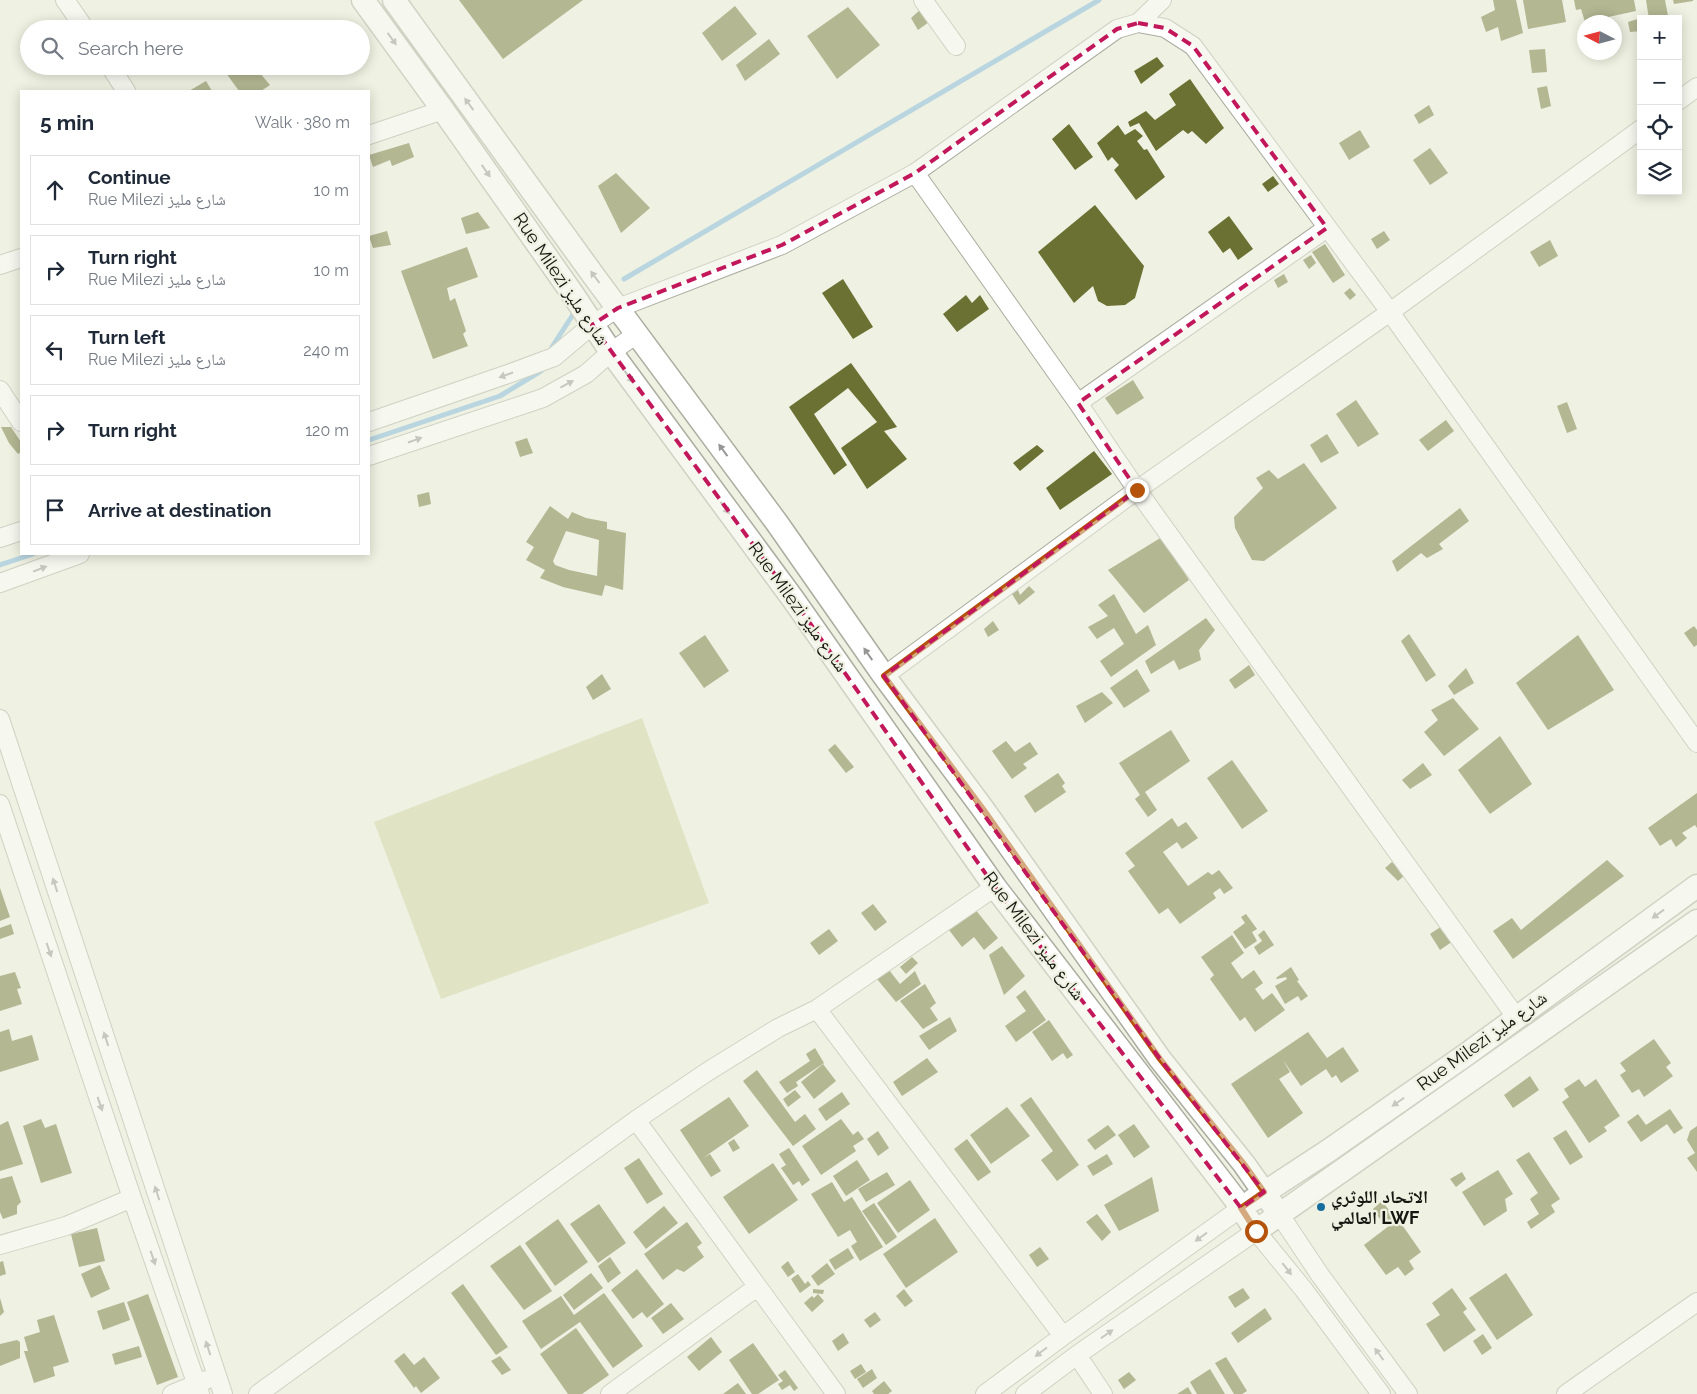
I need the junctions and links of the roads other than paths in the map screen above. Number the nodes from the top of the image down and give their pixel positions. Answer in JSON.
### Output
{"nodes":[{"id":1,"x":65,"y":0,"type":"edge"},
{"id":2,"x":363,"y":0,"type":"edge"},
{"id":3,"x":394,"y":0,"type":"edge"},
{"id":4,"x":924,"y":0,"type":"edge"},
{"id":5,"x":1162,"y":0,"type":"edge"},
{"id":6,"x":78,"y":20,"type":"edge"},
{"id":7,"x":1138,"y":23,"type":"junction"},
{"id":8,"x":956,"y":46,"type":"dead end"},
{"id":9,"x":116,"y":75,"type":"edge"},
{"id":10,"x":1697,"y":87,"type":"edge"},
{"id":11,"x":125,"y":90,"type":"edge"},
{"id":12,"x":1682,"y":98,"type":"edge"},
{"id":13,"x":443,"y":110,"type":"junction"},
{"id":14,"x":1637,"y":132,"type":"edge"},
{"id":15,"x":370,"y":135,"type":"edge"},
{"id":16,"x":915,"y":173,"type":"junction"},
{"id":17,"x":1328,"y":228,"type":"junction"},
{"id":18,"x":20,"y":258,"type":"edge"},
{"id":19,"x":0,"y":265,"type":"edge"},
{"id":20,"x":618,"y":308,"type":"junction"},
{"id":21,"x":1390,"y":312,"type":"junction"},
{"id":22,"x":592,"y":325,"type":"junction"},
{"id":23,"x":637,"y":334,"type":"junction"},
{"id":24,"x":611,"y":352,"type":"junction"},
{"id":25,"x":0,"y":390,"type":"edge"},
{"id":26,"x":1078,"y":403,"type":"junction"},
{"id":27,"x":20,"y":420,"type":"edge"},
{"id":28,"x":370,"y":422,"type":"edge"},
{"id":29,"x":370,"y":456,"type":"edge"},
{"id":30,"x":1137,"y":490,"type":"junction"},
{"id":31,"x":20,"y":531,"type":"edge"},
{"id":32,"x":0,"y":538,"type":"edge"},
{"id":33,"x":77,"y":555,"type":"edge"},
{"id":34,"x":0,"y":583,"type":"edge"},
{"id":35,"x":884,"y":676,"type":"junction"},
{"id":36,"x":0,"y":719,"type":"edge"},
{"id":37,"x":1697,"y":744,"type":"edge"},
{"id":38,"x":0,"y":804,"type":"edge"},
{"id":39,"x":1697,"y":886,"type":"edge"},
{"id":40,"x":995,"y":888,"type":"junction"},
{"id":41,"x":1697,"y":921,"type":"edge"},
{"id":42,"x":817,"y":1010,"type":"junction"},
{"id":43,"x":1516,"y":1017,"type":"junction"},
{"id":44,"x":636,"y":1120,"type":"junction"},
{"id":45,"x":1264,"y":1192,"type":"junction"},
{"id":46,"x":132,"y":1198,"type":"junction"},
{"id":47,"x":1241,"y":1208,"type":"junction"},
{"id":48,"x":1280,"y":1215,"type":"junction"},
{"id":49,"x":1256,"y":1231,"type":"junction"},
{"id":50,"x":0,"y":1245,"type":"edge"},
{"id":51,"x":757,"y":1287,"type":"junction"},
{"id":52,"x":1697,"y":1302,"type":"edge"},
{"id":53,"x":1063,"y":1336,"type":"junction"},
{"id":54,"x":1077,"y":1355,"type":"junction"},
{"id":55,"x":217,"y":1375,"type":"junction"},
{"id":56,"x":198,"y":1389,"type":"edge"},
{"id":57,"x":172,"y":1394,"type":"edge"},
{"id":58,"x":223,"y":1394,"type":"edge"},
{"id":59,"x":258,"y":1394,"type":"edge"},
{"id":60,"x":610,"y":1394,"type":"edge"},
{"id":61,"x":836,"y":1394,"type":"edge"},
{"id":62,"x":985,"y":1394,"type":"edge"},
{"id":63,"x":1025,"y":1394,"type":"edge"},
{"id":64,"x":1104,"y":1394,"type":"edge"},
{"id":65,"x":1381,"y":1394,"type":"edge"},
{"id":66,"x":1408,"y":1394,"type":"edge"},
{"id":67,"x":1566,"y":1394,"type":"edge"}],
"edges":[{"from":1,"to":6,"type":"street"},
{"from":2,"to":13,"type":"street","name":"Rue Milezi شارع مليز","one_way":true},
{"from":20,"to":3,"type":"street","name":"Rue Milezi شارع مليز","one_way":true},
{"from":4,"to":8,"type":"street"},
{"from":5,"to":7,"type":"street"},
{"from":7,"to":16,"type":"street"},
{"from":7,"to":17,"type":"street"},
{"from":9,"to":11,"type":"street"},
{"from":10,"to":12,"type":"street"},
{"from":13,"to":15,"type":"street"},
{"from":13,"to":22,"type":"street","name":"Rue Milezi شارع مليز","one_way":true},
{"from":14,"to":21,"type":"street"},
{"from":16,"to":20,"type":"street"},
{"from":16,"to":26,"type":"street"},
{"from":17,"to":21,"type":"street"},
{"from":17,"to":26,"type":"street"},
{"from":18,"to":19,"type":"street"},
{"from":20,"to":22,"type":"street"},
{"from":20,"to":23,"type":"street","name":"Rue Milezi شارع مليز"},
{"from":21,"to":30,"type":"street"},
{"from":21,"to":37,"type":"street"},
{"from":22,"to":24,"type":"street","name":"Rue Milezi شارع مليز"},
{"from":22,"to":28,"type":"street","one_way":true},
{"from":23,"to":24,"type":"street"},
{"from":35,"to":23,"type":"street","name":"Rue Milezi شارع مليز","one_way":true},
{"from":29,"to":24,"type":"street","one_way":true},
{"from":24,"to":40,"type":"street","name":"Rue Milezi شارع مليز","one_way":true},
{"from":25,"to":27,"type":"street"},
{"from":26,"to":30,"type":"street"},
{"from":30,"to":35,"type":"street"},
{"from":30,"to":43,"type":"street"},
{"from":31,"to":32,"type":"street"},
{"from":34,"to":33,"type":"street","one_way":true},
{"from":35,"to":45,"type":"street","name":"Rue Milezi شارع مليز"},
{"from":55,"to":36,"type":"street","one_way":true},
{"from":38,"to":46,"type":"street","one_way":true},
{"from":39,"to":43,"type":"street","name":"Rue Milezi شارع مليز","one_way":true},
{"from":40,"to":42,"type":"street"},
{"from":40,"to":47,"type":"street","name":"Rue Milezi شارع مليز"},
{"from":41,"to":48,"type":"street","name":"Rue Milezi شارع مليز"},
{"from":42,"to":44,"type":"street"},
{"from":42,"to":53,"type":"street"},
{"from":43,"to":45,"type":"street","name":"Rue Milezi شارع مليز","one_way":true},
{"from":44,"to":51,"type":"street"},
{"from":44,"to":59,"type":"street"},
{"from":45,"to":47,"type":"street","name":"Rue Milezi شارع مليز"},
{"from":45,"to":48,"type":"street","name":"Rue Milezi شارع مليز"},
{"from":46,"to":50,"type":"street"},
{"from":46,"to":56,"type":"street","one_way":true},
{"from":47,"to":49,"type":"street","name":"Rue Milezi شارع مليز"},
{"from":47,"to":53,"type":"street","one_way":true},
{"from":48,"to":49,"type":"street","name":"Rue Milezi شارع مليز"},
{"from":66,"to":48,"type":"street","one_way":true},
{"from":54,"to":49,"type":"street","one_way":true},
{"from":49,"to":65,"type":"street","one_way":true},
{"from":51,"to":60,"type":"street"},
{"from":51,"to":61,"type":"street"},
{"from":52,"to":67,"type":"street"},
{"from":53,"to":62,"type":"street","one_way":true},
{"from":54,"to":63,"type":"street"},
{"from":54,"to":64,"type":"street"},
{"from":55,"to":56,"type":"street"},
{"from":55,"to":58,"type":"street"},
{"from":56,"to":57,"type":"street"}]}
